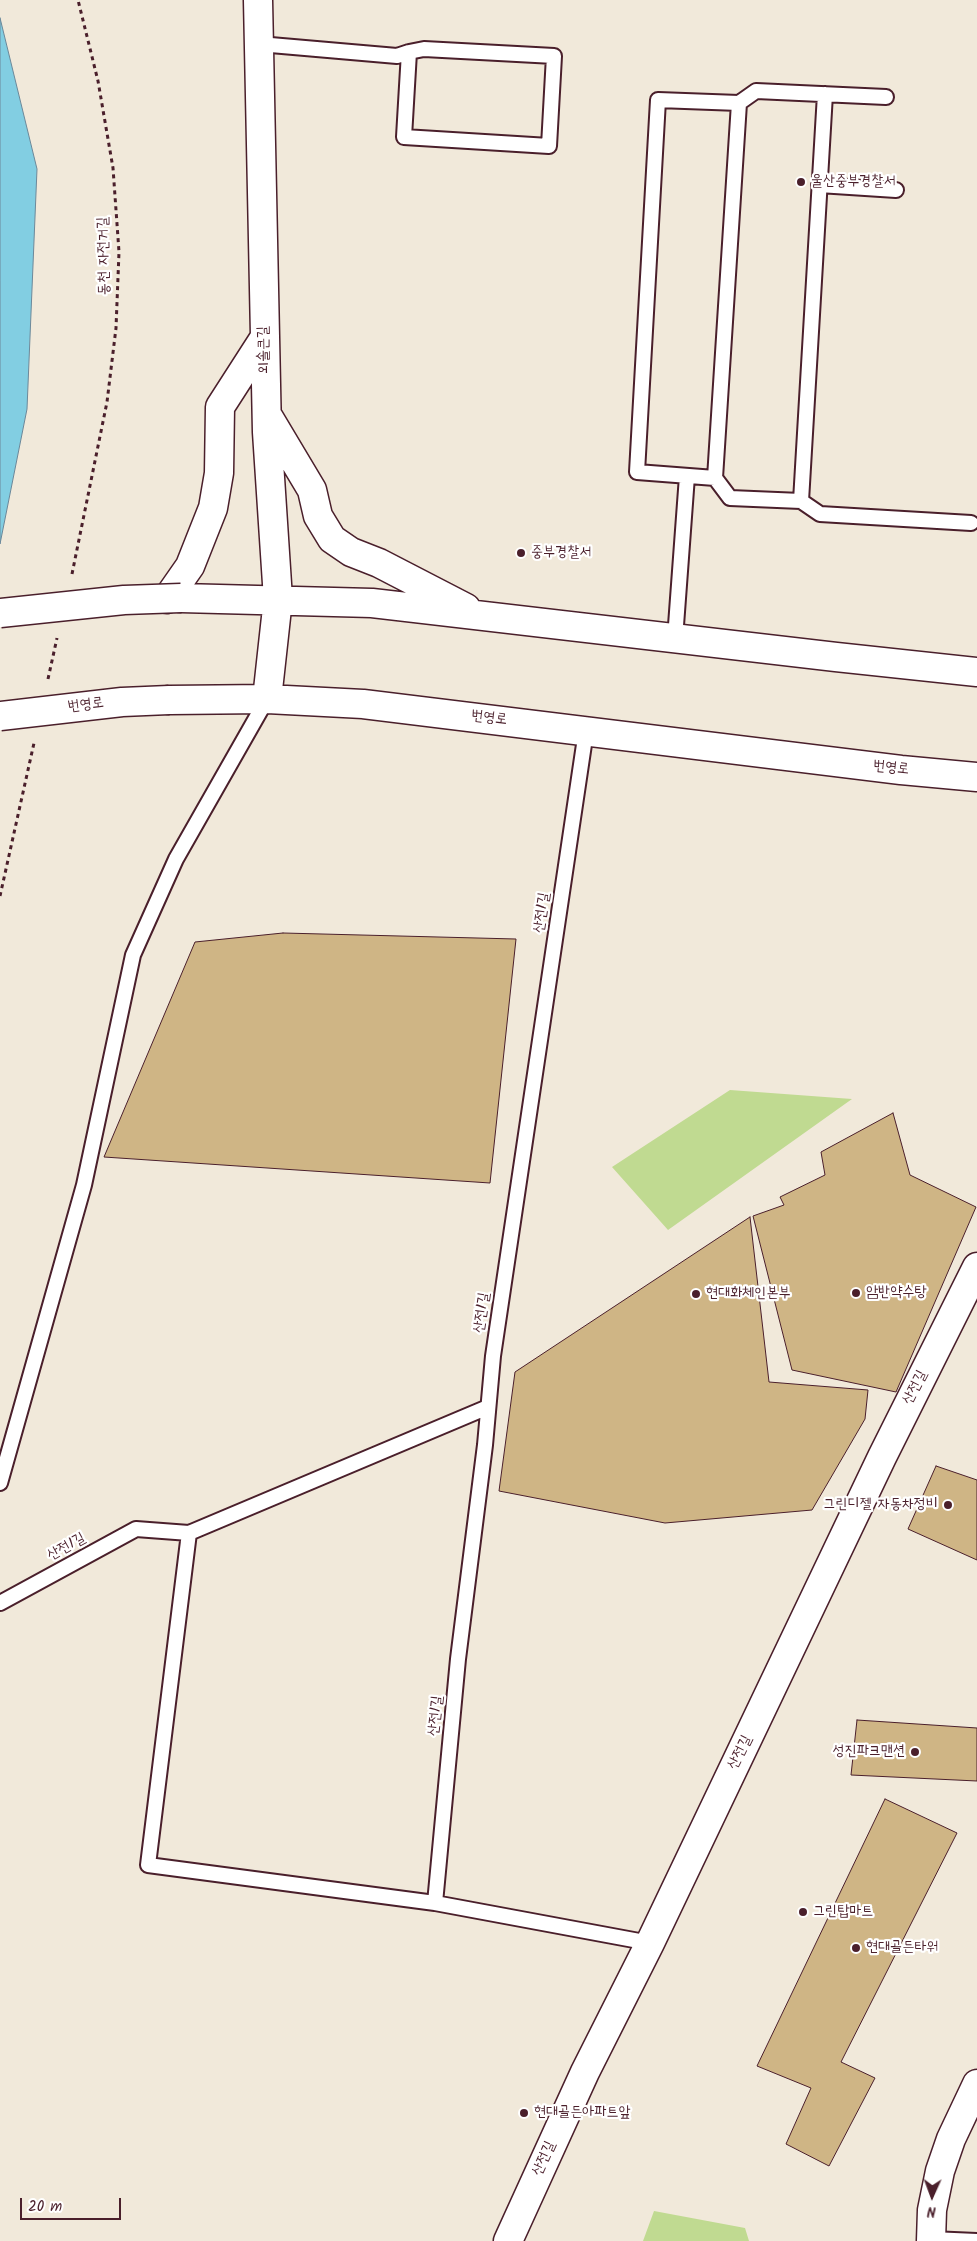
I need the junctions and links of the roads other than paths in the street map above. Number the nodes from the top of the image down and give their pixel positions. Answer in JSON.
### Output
{"nodes":[{"id":1,"x":258,"y":0,"type":"edge"},
{"id":2,"x":259,"y":44,"type":"junction"},
{"id":3,"x":410,"y":52,"type":"junction"},
{"id":4,"x":824,"y":94,"type":"junction"},
{"id":5,"x":886,"y":97,"type":"dead end"},
{"id":6,"x":739,"y":103,"type":"junction"},
{"id":7,"x":819,"y":185,"type":"junction"},
{"id":8,"x":896,"y":190,"type":"dead end"},
{"id":9,"x":265,"y":337,"type":"junction"},
{"id":10,"x":266,"y":414,"type":"junction"},
{"id":11,"x":687,"y":476,"type":"junction"},
{"id":12,"x":715,"y":478,"type":"junction"},
{"id":13,"x":801,"y":501,"type":"junction"},
{"id":14,"x":971,"y":523,"type":"dead end"},
{"id":15,"x":174,"y":599,"type":"junction"},
{"id":16,"x":278,"y":600,"type":"junction"},
{"id":17,"x":0,"y":613,"type":"edge"},
{"id":18,"x":481,"y":616,"type":"junction"},
{"id":19,"x":675,"y":639,"type":"junction"},
{"id":20,"x":977,"y":672,"type":"edge"},
{"id":21,"x":267,"y":699,"type":"junction"},
{"id":22,"x":0,"y":716,"type":"edge"},
{"id":23,"x":586,"y":731,"type":"junction"},
{"id":24,"x":977,"y":777,"type":"edge"},
{"id":25,"x":977,"y":1267,"type":"edge"},
{"id":26,"x":488,"y":1407,"type":"junction"},
{"id":27,"x":0,"y":1483,"type":"edge"},
{"id":28,"x":189,"y":1533,"type":"junction"},
{"id":29,"x":0,"y":1603,"type":"edge"},
{"id":30,"x":435,"y":1903,"type":"junction"},
{"id":31,"x":650,"y":1943,"type":"junction"},
{"id":32,"x":977,"y":2084,"type":"edge"},
{"id":33,"x":931,"y":2240,"type":"edge"},
{"id":34,"x":508,"y":2241,"type":"edge"},
{"id":35,"x":977,"y":2241,"type":"edge"}],
"edges":[{"from":1,"to":2,"type":"main road","name":"외솔큰길"},
{"from":2,"to":3,"type":"lane"},
{"from":2,"to":9,"type":"main road","name":"외솔큰길"},
{"from":3,"to":3,"type":"lane"},
{"from":4,"to":5,"type":"lane"},
{"from":4,"to":6,"type":"lane"},
{"from":4,"to":7,"type":"lane"},
{"from":6,"to":11,"type":"lane"},
{"from":6,"to":12,"type":"lane"},
{"from":7,"to":8,"type":"lane"},
{"from":7,"to":13,"type":"lane"},
{"from":9,"to":10,"type":"main road","name":"외솔큰길"},
{"from":9,"to":15,"type":"main road"},
{"from":10,"to":16,"type":"main road","name":"외솔큰길"},
{"from":10,"to":18,"type":"main road"},
{"from":11,"to":12,"type":"lane"},
{"from":11,"to":19,"type":"lane"},
{"from":12,"to":13,"type":"lane"},
{"from":13,"to":14,"type":"lane"},
{"from":15,"to":16,"type":"main road"},
{"from":15,"to":17,"type":"main road","bridge":true},
{"from":16,"to":18,"type":"main road"},
{"from":16,"to":21,"type":"main road","name":"외솔큰길"},
{"from":18,"to":19,"type":"main road"},
{"from":19,"to":20,"type":"main road"},
{"from":21,"to":22,"type":"main road","name":"번영로","bridge":true},
{"from":21,"to":23,"type":"main road","name":"번영로"},
{"from":21,"to":27,"type":"lane"},
{"from":23,"to":24,"type":"main road","name":"번영로"},
{"from":23,"to":26,"type":"lane","name":"산전1길"},
{"from":25,"to":31,"type":"main road","name":"산전길"},
{"from":26,"to":28,"type":"lane"},
{"from":26,"to":30,"type":"lane","name":"산전1길"},
{"from":28,"to":29,"type":"lane","name":"산전1길"},
{"from":28,"to":30,"type":"lane"},
{"from":30,"to":31,"type":"lane"},
{"from":31,"to":34,"type":"main road","name":"산전길"},
{"from":32,"to":33,"type":"main road"},
{"from":33,"to":35,"type":"lane"}]}
